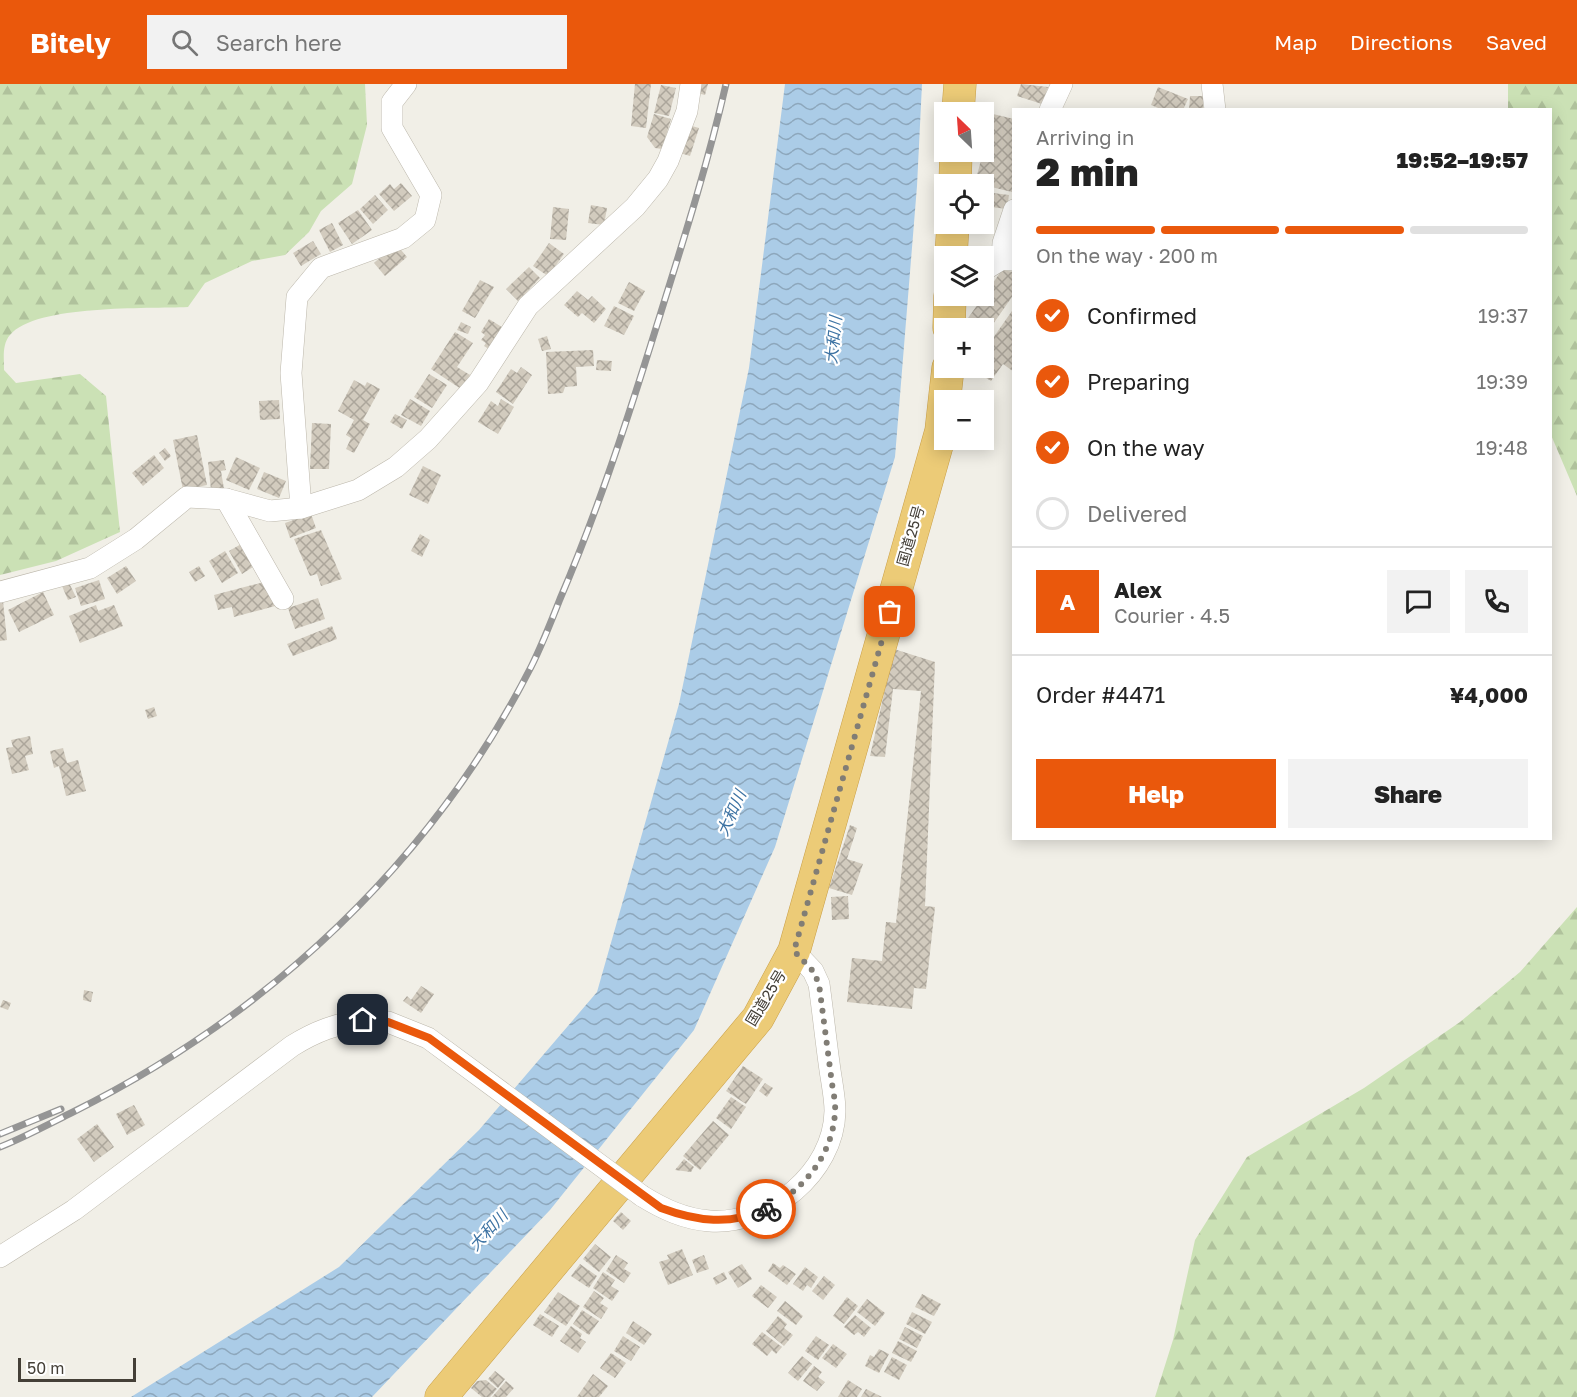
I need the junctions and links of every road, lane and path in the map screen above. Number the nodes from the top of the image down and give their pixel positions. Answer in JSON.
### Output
{"nodes":[{"id":1,"x":406,"y":84,"type":"edge"},
{"id":2,"x":691,"y":84,"type":"edge"},
{"id":3,"x":960,"y":84,"type":"edge"},
{"id":4,"x":1062,"y":84,"type":"edge"},
{"id":5,"x":1212,"y":84,"type":"edge"},
{"id":6,"x":959,"y":102,"type":"edge"},
{"id":7,"x":1051,"y":108,"type":"edge"},
{"id":8,"x":1215,"y":108,"type":"edge"},
{"id":9,"x":1012,"y":216,"type":"edge"},
{"id":10,"x":1008,"y":259,"type":"edge"},
{"id":11,"x":994,"y":265,"type":"edge"},
{"id":12,"x":947,"y":378,"type":"edge"},
{"id":13,"x":226,"y":499,"type":"junction"},
{"id":14,"x":301,"y":508,"type":"junction"},
{"id":15,"x":0,"y":592,"type":"edge"},
{"id":16,"x":283,"y":599,"type":"dead end"},
{"id":17,"x":794,"y":951,"type":"junction"},
{"id":18,"x":0,"y":1257,"type":"edge"},
{"id":19,"x":441,"y":1397,"type":"edge"}],
"edges":[{"from":1,"to":14,"type":"street"},
{"from":2,"to":14,"type":"street"},
{"from":3,"to":6,"type":"highway"},
{"from":4,"to":7,"type":"street"},
{"from":5,"to":8,"type":"street"},
{"from":9,"to":10,"type":"street"},
{"from":10,"to":11,"type":"street"},
{"from":12,"to":17,"type":"highway","name":"国道25号"},
{"from":13,"to":14,"type":"street"},
{"from":13,"to":15,"type":"street"},
{"from":13,"to":16,"type":"street"},
{"from":17,"to":18,"type":"street","bridge":true},
{"from":17,"to":19,"type":"highway","name":"国道25号"}]}
